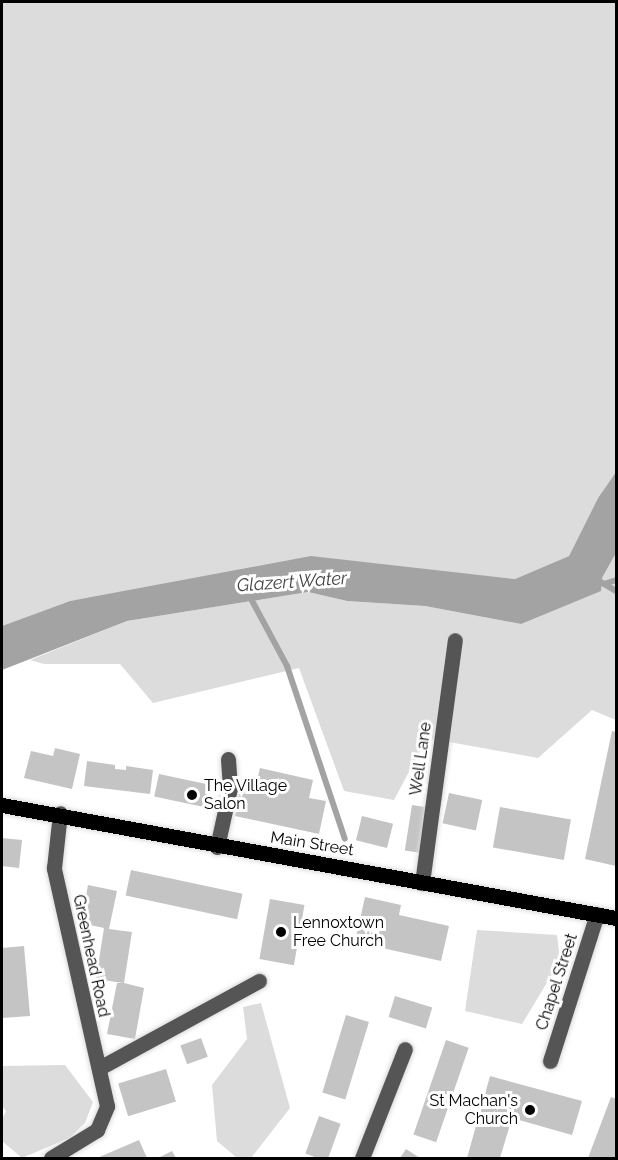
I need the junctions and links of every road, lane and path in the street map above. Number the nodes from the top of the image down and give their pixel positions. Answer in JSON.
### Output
{"nodes":[{"id":1,"x":455,"y":640,"type":"dead end"},
{"id":2,"x":228,"y":759,"type":"dead end"},
{"id":3,"x":2,"y":805,"type":"edge"},
{"id":4,"x":60,"y":813,"type":"junction"},
{"id":5,"x":217,"y":847,"type":"junction"},
{"id":6,"x":422,"y":883,"type":"junction"},
{"id":7,"x":597,"y":914,"type":"junction"},
{"id":8,"x":616,"y":918,"type":"edge"},
{"id":9,"x":259,"y":981,"type":"dead end"},
{"id":10,"x":405,"y":1049,"type":"dead end"},
{"id":11,"x":550,"y":1061,"type":"dead end"},
{"id":12,"x":101,"y":1067,"type":"junction"},
{"id":13,"x":51,"y":1158,"type":"edge"},
{"id":14,"x":362,"y":1158,"type":"edge"}],
"edges":[{"from":1,"to":6,"type":"street","name":"Well Lane"},
{"from":2,"to":5,"type":"street"},
{"from":3,"to":4,"type":"main road","name":"Main Street"},
{"from":4,"to":5,"type":"main road","name":"Main Street"},
{"from":4,"to":12,"type":"street","name":"Greenhead Road"},
{"from":5,"to":6,"type":"main road","name":"Main Street"},
{"from":6,"to":7,"type":"main road","name":"Main Street"},
{"from":7,"to":8,"type":"main road","name":"Main Street"},
{"from":7,"to":11,"type":"street","name":"Chapel Street"},
{"from":9,"to":12,"type":"street"},
{"from":10,"to":14,"type":"street"},
{"from":12,"to":13,"type":"street","name":"Greenhead Road"}]}
